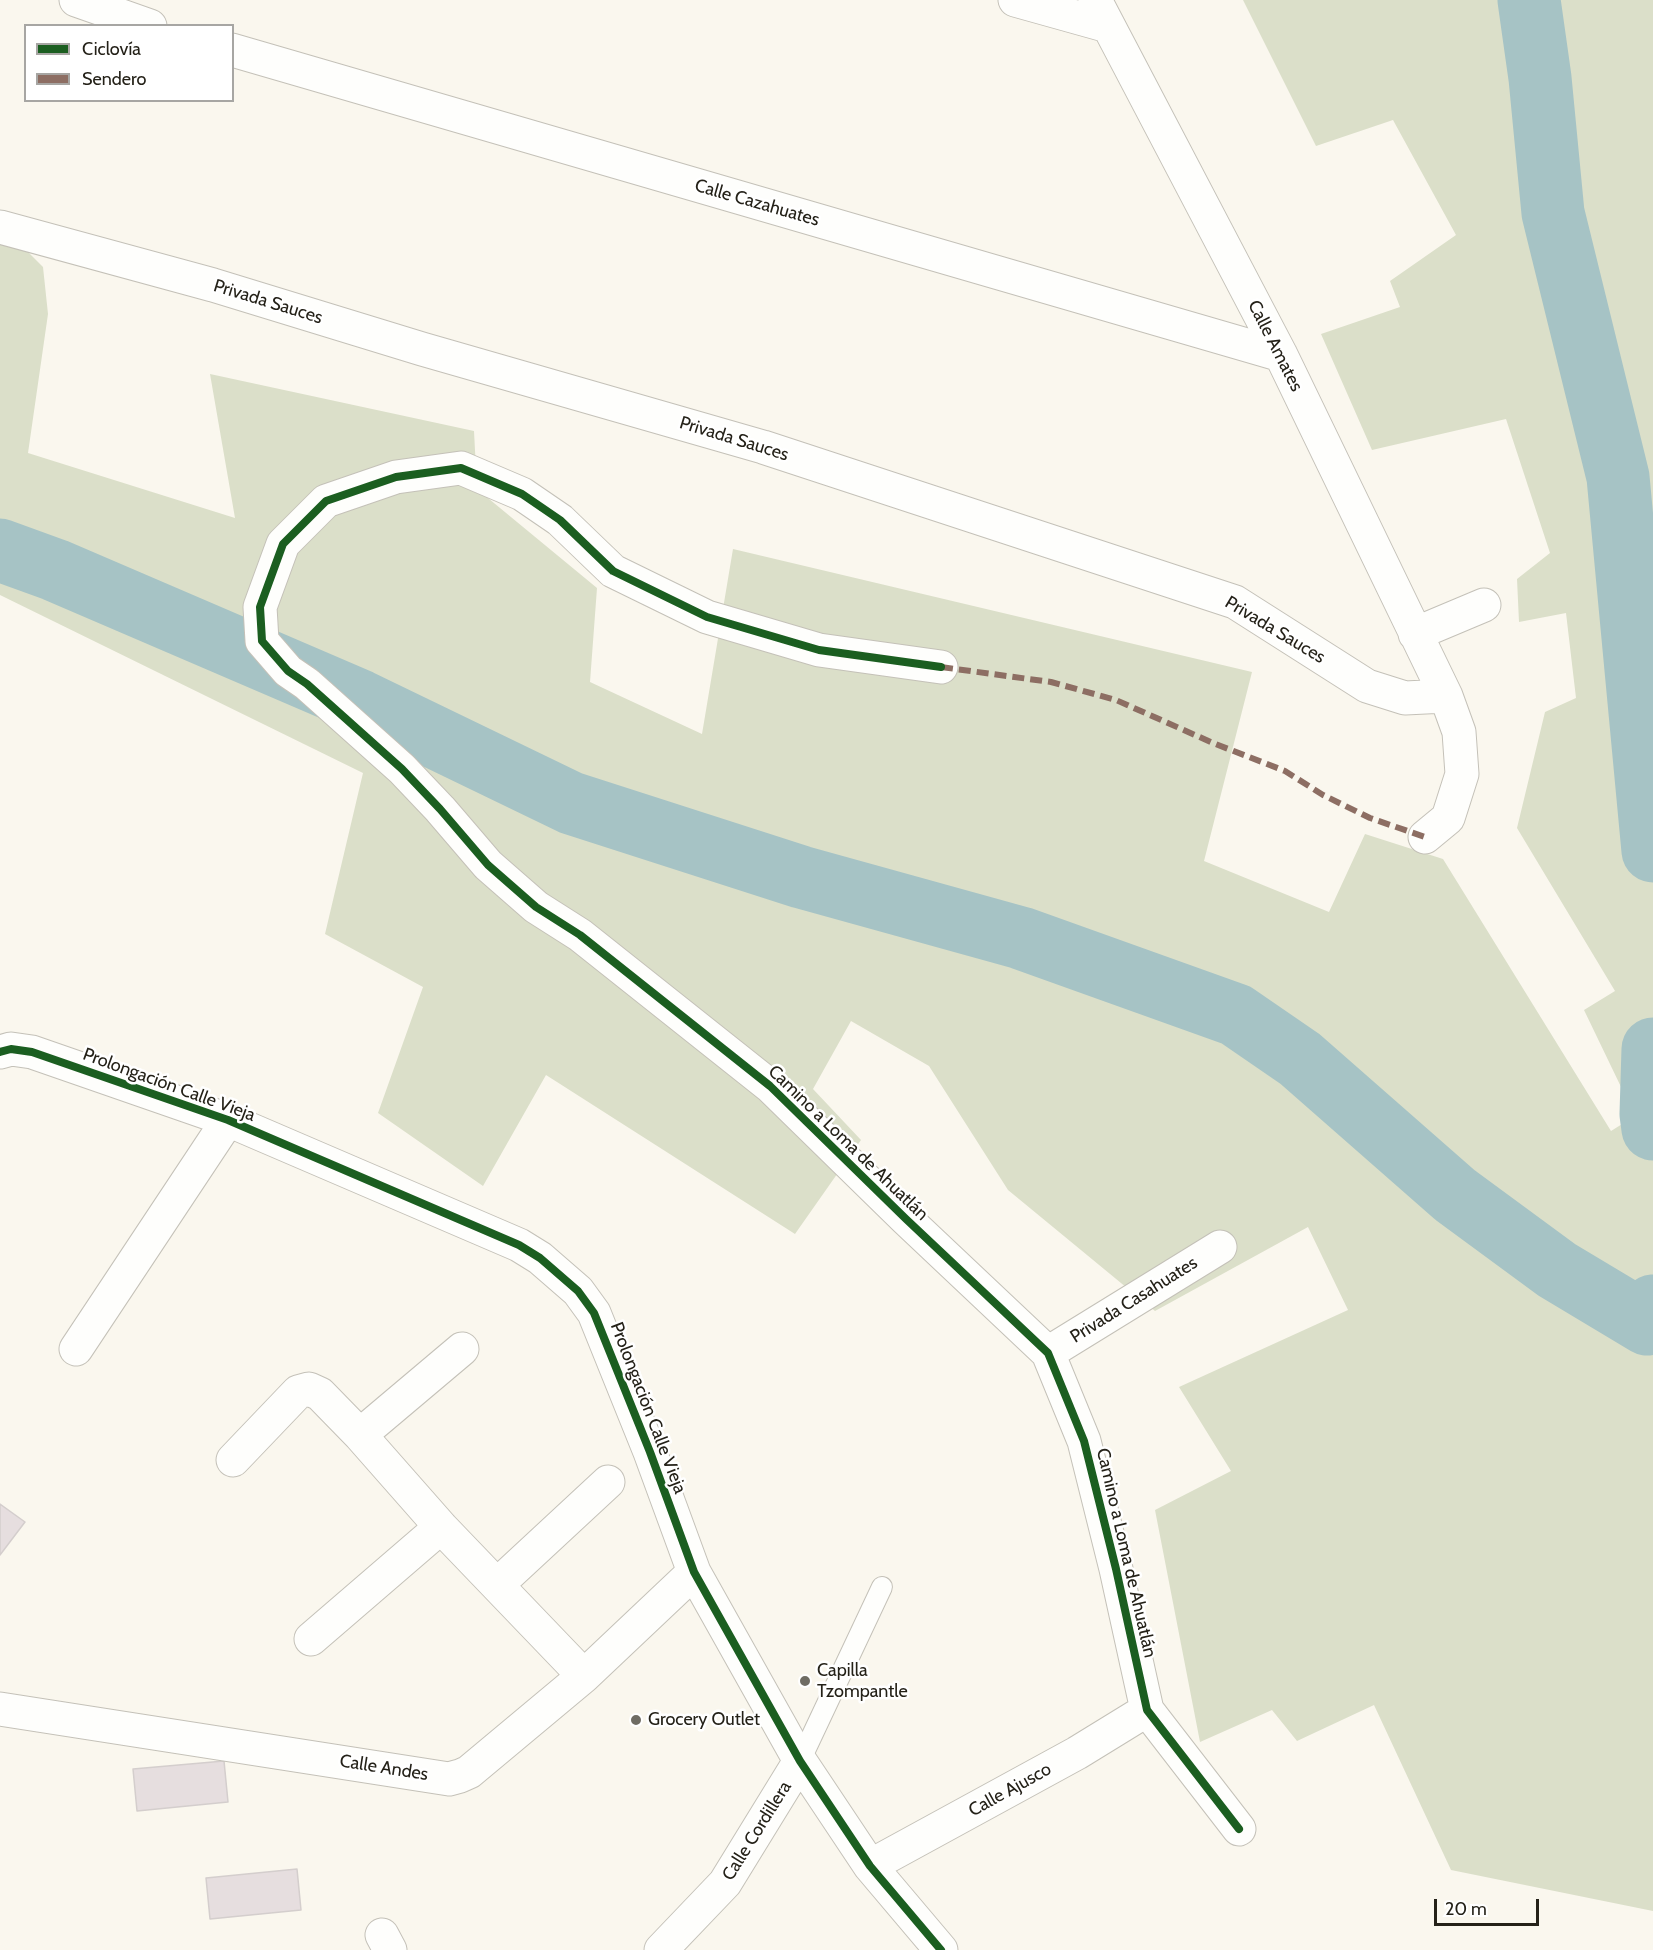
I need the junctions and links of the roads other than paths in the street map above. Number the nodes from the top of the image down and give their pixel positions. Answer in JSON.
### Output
{"nodes":[{"id":1,"x":76,"y":0,"type":"edge"},
{"id":2,"x":1015,"y":0,"type":"edge"},
{"id":3,"x":1102,"y":13,"type":"edge"},
{"id":4,"x":144,"y":24,"type":"edge"},
{"id":5,"x":234,"y":51,"type":"edge"},
{"id":6,"x":0,"y":227,"type":"edge"},
{"id":7,"x":1281,"y":355,"type":"junction"},
{"id":8,"x":1484,"y":605,"type":"dead end"},
{"id":9,"x":1415,"y":634,"type":"junction"},
{"id":10,"x":941,"y":667,"type":"dead end"},
{"id":11,"x":1446,"y":696,"type":"junction"},
{"id":12,"x":1425,"y":837,"type":"dead end"},
{"id":13,"x":0,"y":1052,"type":"edge"},
{"id":14,"x":228,"y":1120,"type":"junction"},
{"id":15,"x":1220,"y":1247,"type":"dead end"},
{"id":16,"x":76,"y":1349,"type":"dead end"},
{"id":17,"x":462,"y":1349,"type":"dead end"},
{"id":18,"x":1048,"y":1353,"type":"junction"},
{"id":19,"x":360,"y":1435,"type":"junction"},
{"id":20,"x":233,"y":1460,"type":"dead end"},
{"id":21,"x":608,"y":1482,"type":"dead end"},
{"id":22,"x":441,"y":1527,"type":"junction"},
{"id":23,"x":694,"y":1572,"type":"junction"},
{"id":24,"x":497,"y":1585,"type":"junction"},
{"id":25,"x":882,"y":1587,"type":"dead end"},
{"id":26,"x":311,"y":1639,"type":"dead end"},
{"id":27,"x":584,"y":1676,"type":"junction"},
{"id":28,"x":0,"y":1709,"type":"edge"},
{"id":29,"x":1147,"y":1710,"type":"junction"},
{"id":30,"x":800,"y":1761,"type":"junction"},
{"id":31,"x":1239,"y":1829,"type":"dead end"},
{"id":32,"x":870,"y":1866,"type":"junction"},
{"id":33,"x":661,"y":1950,"type":"edge"},
{"id":34,"x":941,"y":1950,"type":"edge"}],
"edges":[{"from":1,"to":4,"type":"street"},
{"from":2,"to":3,"type":"street"},
{"from":3,"to":7,"type":"street","name":"Calle Amates"},
{"from":5,"to":7,"type":"street","name":"Calle Cazahuates"},
{"from":6,"to":11,"type":"street","name":"Privada Sauces"},
{"from":7,"to":9,"type":"street","name":"Calle Amates"},
{"from":8,"to":9,"type":"street"},
{"from":9,"to":11,"type":"street","name":"Calle Amates"},
{"from":10,"to":18,"type":"street","name":"Camino a Loma de Ahuatlán"},
{"from":11,"to":12,"type":"street","name":"Calle Amates"},
{"from":13,"to":14,"type":"street","name":"Prolongación Calle Vieja"},
{"from":14,"to":16,"type":"street"},
{"from":14,"to":23,"type":"street","name":"Prolongación Calle Vieja"},
{"from":15,"to":18,"type":"street","name":"Privada Casahuates"},
{"from":17,"to":19,"type":"street"},
{"from":18,"to":29,"type":"street","name":"Camino a Loma de Ahuatlán"},
{"from":19,"to":20,"type":"street"},
{"from":19,"to":22,"type":"street"},
{"from":21,"to":24,"type":"street"},
{"from":22,"to":24,"type":"street"},
{"from":22,"to":26,"type":"street"},
{"from":23,"to":27,"type":"street","name":"Calle Andes"},
{"from":23,"to":30,"type":"street","name":"Prolongación Calle Vieja"},
{"from":24,"to":27,"type":"street"},
{"from":25,"to":30,"type":"lane"},
{"from":27,"to":28,"type":"street","name":"Calle Andes"},
{"from":29,"to":31,"type":"street"},
{"from":29,"to":32,"type":"street","name":"Calle Ajusco"},
{"from":30,"to":32,"type":"street","name":"Prolongación Calle Vieja"},
{"from":30,"to":33,"type":"street","name":"Calle Cordillera"},
{"from":32,"to":34,"type":"street","name":"Prolongación Calle Vieja"}]}
